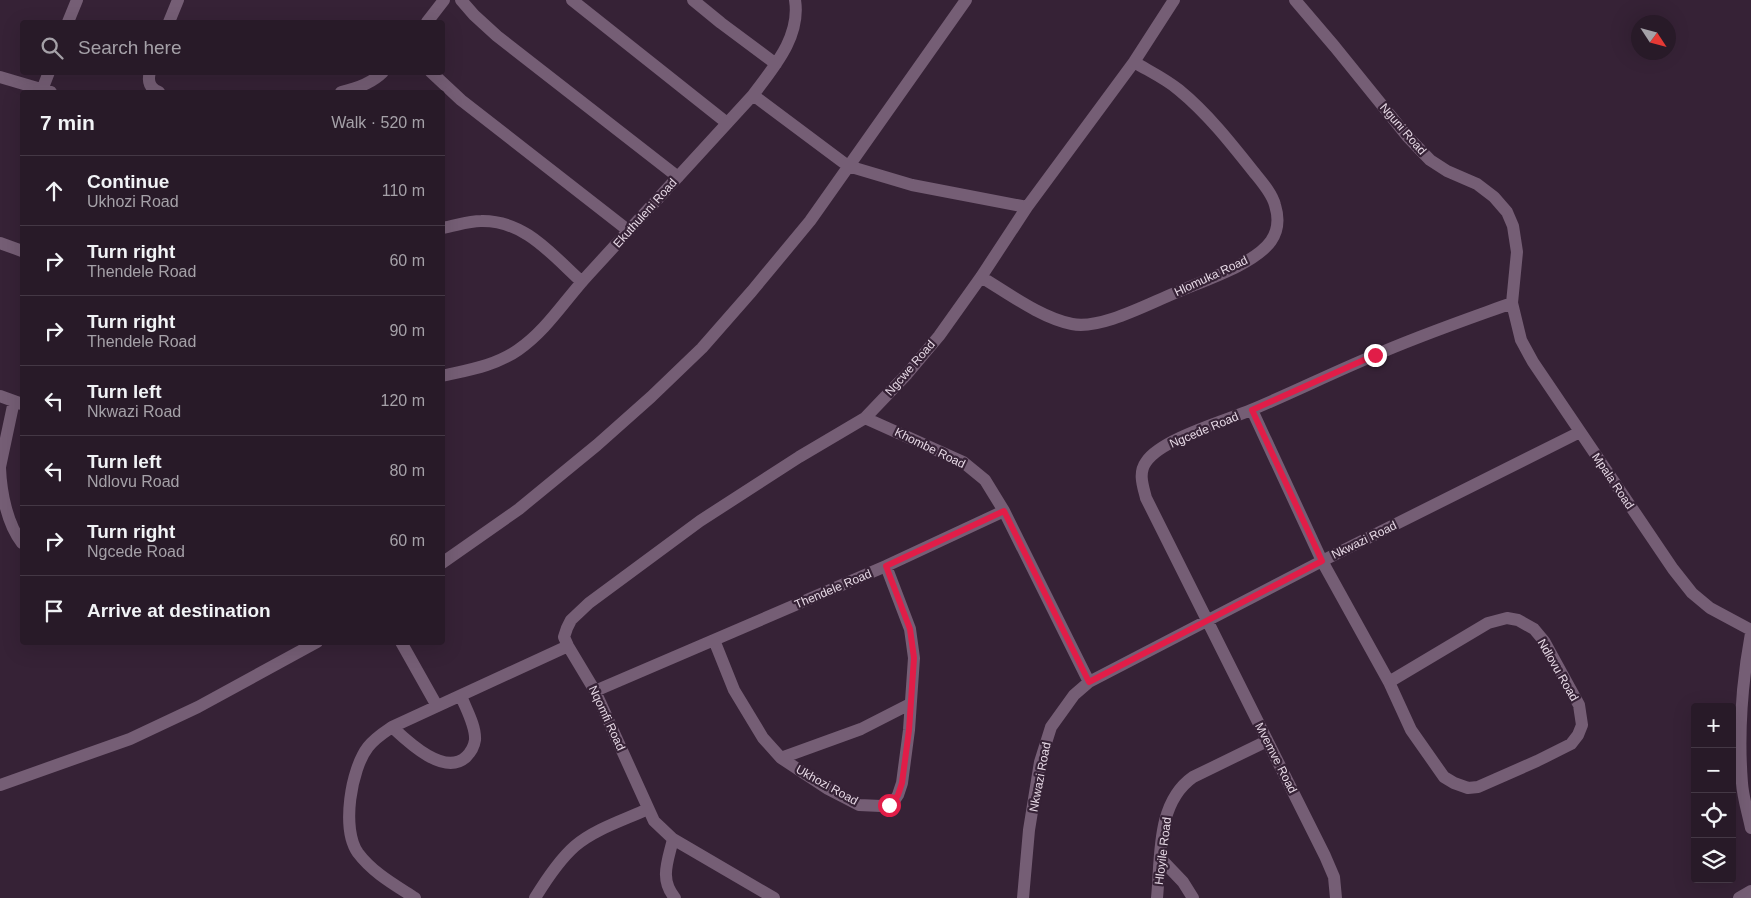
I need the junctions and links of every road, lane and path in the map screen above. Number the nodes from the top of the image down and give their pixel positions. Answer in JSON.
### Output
{"nodes":[{"id":1,"x":77,"y":0,"type":"edge"},
{"id":2,"x":178,"y":0,"type":"edge"},
{"id":3,"x":444,"y":0,"type":"edge"},
{"id":4,"x":461,"y":0,"type":"edge"},
{"id":5,"x":572,"y":0,"type":"edge"},
{"id":6,"x":693,"y":0,"type":"edge"},
{"id":7,"x":795,"y":0,"type":"edge"},
{"id":8,"x":966,"y":0,"type":"edge"},
{"id":9,"x":1174,"y":0,"type":"edge"},
{"id":10,"x":1295,"y":0,"type":"edge"},
{"id":11,"x":69,"y":20,"type":"edge"},
{"id":12,"x":170,"y":20,"type":"edge"},
{"id":13,"x":429,"y":20,"type":"edge"},
{"id":14,"x":1134,"y":62,"type":"junction"},
{"id":15,"x":776,"y":64,"type":"junction"},
{"id":16,"x":49,"y":75,"type":"edge"},
{"id":17,"x":149,"y":75,"type":"edge"},
{"id":18,"x":378,"y":75,"type":"edge"},
{"id":19,"x":434,"y":75,"type":"edge"},
{"id":20,"x":0,"y":77,"type":"edge"},
{"id":21,"x":44,"y":90,"type":"edge"},
{"id":22,"x":47,"y":90,"type":"edge"},
{"id":23,"x":154,"y":90,"type":"edge"},
{"id":24,"x":349,"y":90,"type":"edge"},
{"id":25,"x":753,"y":95,"type":"junction"},
{"id":26,"x":727,"y":123,"type":"junction"},
{"id":27,"x":848,"y":166,"type":"junction"},
{"id":28,"x":678,"y":177,"type":"junction"},
{"id":29,"x":1027,"y":207,"type":"junction"},
{"id":30,"x":445,"y":227,"type":"edge"},
{"id":31,"x":629,"y":231,"type":"junction"},
{"id":32,"x":0,"y":243,"type":"edge"},
{"id":33,"x":20,"y":250,"type":"edge"},
{"id":34,"x":981,"y":278,"type":"junction"},
{"id":35,"x":582,"y":282,"type":"junction"},
{"id":36,"x":1512,"y":303,"type":"junction"},
{"id":37,"x":445,"y":375,"type":"edge"},
{"id":38,"x":0,"y":396,"type":"edge"},
{"id":39,"x":18,"y":402,"type":"edge"},
{"id":40,"x":1252,"y":410,"type":"junction"},
{"id":41,"x":866,"y":418,"type":"junction"},
{"id":42,"x":1580,"y":432,"type":"junction"},
{"id":43,"x":0,"y":467,"type":"edge"},
{"id":44,"x":1004,"y":511,"type":"junction"},
{"id":45,"x":20,"y":539,"type":"edge"},
{"id":46,"x":445,"y":561,"type":"edge"},
{"id":47,"x":1322,"y":561,"type":"junction"},
{"id":48,"x":886,"y":566,"type":"junction"},
{"id":49,"x":1208,"y":621,"type":"junction"},
{"id":50,"x":1751,"y":632,"type":"edge"},
{"id":51,"x":714,"y":640,"type":"junction"},
{"id":52,"x":312,"y":645,"type":"edge"},
{"id":53,"x":403,"y":645,"type":"edge"},
{"id":54,"x":568,"y":646,"type":"junction"},
{"id":55,"x":1089,"y":682,"type":"junction"},
{"id":56,"x":1389,"y":682,"type":"junction"},
{"id":57,"x":596,"y":691,"type":"junction"},
{"id":58,"x":461,"y":696,"type":"junction"},
{"id":59,"x":910,"y":704,"type":"junction"},
{"id":60,"x":437,"y":706,"type":"junction"},
{"id":61,"x":392,"y":727,"type":"junction"},
{"id":62,"x":1267,"y":741,"type":"junction"},
{"id":63,"x":781,"y":758,"type":"junction"},
{"id":64,"x":1,"y":781,"type":"edge"},
{"id":65,"x":648,"y":809,"type":"junction"},
{"id":66,"x":1751,"y":828,"type":"edge"},
{"id":67,"x":673,"y":839,"type":"junction"},
{"id":68,"x":1161,"y":859,"type":"junction"},
{"id":69,"x":1751,"y":891,"type":"edge"},
{"id":70,"x":415,"y":898,"type":"edge"},
{"id":71,"x":535,"y":898,"type":"edge"},
{"id":72,"x":675,"y":898,"type":"edge"},
{"id":73,"x":774,"y":898,"type":"edge"},
{"id":74,"x":1023,"y":898,"type":"edge"},
{"id":75,"x":1157,"y":898,"type":"edge"},
{"id":76,"x":1193,"y":898,"type":"edge"},
{"id":77,"x":1336,"y":898,"type":"edge"},
{"id":78,"x":1739,"y":898,"type":"edge"}],
"edges":[{"from":1,"to":11,"type":"street"},
{"from":2,"to":12,"type":"street"},
{"from":3,"to":13,"type":"street"},
{"from":4,"to":28,"type":"street"},
{"from":5,"to":26,"type":"street"},
{"from":6,"to":15,"type":"street"},
{"from":7,"to":15,"type":"street","name":"Ekuthuleni Road"},
{"from":8,"to":27,"type":"street"},
{"from":9,"to":14,"type":"street","name":"Ngcwe Road"},
{"from":10,"to":36,"type":"street","name":"Nguni Road"},
{"from":14,"to":29,"type":"street","name":"Ngcwe Road"},
{"from":14,"to":34,"type":"street","name":"Hlomuka Road"},
{"from":15,"to":25,"type":"street","name":"Ekuthuleni Road"},
{"from":16,"to":22,"type":"street"},
{"from":17,"to":23,"type":"street"},
{"from":18,"to":24,"type":"street"},
{"from":19,"to":31,"type":"street"},
{"from":20,"to":21,"type":"street"},
{"from":25,"to":26,"type":"street","name":"Ekuthuleni Road"},
{"from":25,"to":27,"type":"street"},
{"from":26,"to":28,"type":"street","name":"Ekuthuleni Road"},
{"from":27,"to":29,"type":"street"},
{"from":27,"to":46,"type":"street"},
{"from":28,"to":31,"type":"street","name":"Ekuthuleni Road"},
{"from":29,"to":34,"type":"street","name":"Ngcwe Road"},
{"from":30,"to":35,"type":"street"},
{"from":31,"to":35,"type":"street","name":"Ekuthuleni Road"},
{"from":32,"to":33,"type":"street"},
{"from":34,"to":41,"type":"street","name":"Ngcwe Road"},
{"from":35,"to":37,"type":"street","name":"Ekuthuleni Road"},
{"from":36,"to":40,"type":"street","name":"Ngcede Road"},
{"from":36,"to":42,"type":"street","name":"Mpala Road"},
{"from":38,"to":39,"type":"street"},
{"from":39,"to":43,"type":"street"},
{"from":40,"to":47,"type":"street","name":"Ndlovu Road"},
{"from":40,"to":49,"type":"street","name":"Ngcede Road"},
{"from":41,"to":44,"type":"street","name":"Khombe Road"},
{"from":41,"to":54,"type":"street","name":"Ngcwe Road"},
{"from":42,"to":47,"type":"street","name":"Nkwazi Road"},
{"from":42,"to":50,"type":"street","name":"Mpala Road"},
{"from":43,"to":45,"type":"street"},
{"from":44,"to":48,"type":"street","name":"Thendele Road"},
{"from":44,"to":55,"type":"street"},
{"from":47,"to":49,"type":"street","name":"Nkwazi Road"},
{"from":47,"to":56,"type":"street","name":"Ndlovu Road"},
{"from":48,"to":51,"type":"street","name":"Thendele Road"},
{"from":48,"to":59,"type":"street","name":"Ukhozi Road"},
{"from":49,"to":55,"type":"street","name":"Nkwazi Road"},
{"from":49,"to":62,"type":"street","name":"Mvemve Road"},
{"from":50,"to":66,"type":"street"},
{"from":51,"to":57,"type":"street","name":"Thendele Road"},
{"from":51,"to":63,"type":"street","name":"Ukhozi Road"},
{"from":52,"to":64,"type":"street"},
{"from":53,"to":60,"type":"street"},
{"from":54,"to":57,"type":"street","name":"Nqomfi Road"},
{"from":54,"to":58,"type":"street"},
{"from":55,"to":74,"type":"street","name":"Nkwazi Road"},
{"from":56,"to":56,"type":"street","name":"Ndlovu Road"},
{"from":57,"to":65,"type":"street","name":"Nqomfi Road"},
{"from":58,"to":60,"type":"street"},
{"from":58,"to":61,"type":"street"},
{"from":59,"to":63,"type":"street","name":"Ukhozi Road"},
{"from":59,"to":63,"type":"street","name":"Ukhozi Road"},
{"from":60,"to":61,"type":"street"},
{"from":61,"to":70,"type":"street"},
{"from":62,"to":68,"type":"street","name":"Hloyile Road"},
{"from":62,"to":77,"type":"street","name":"Mvemve Road"},
{"from":65,"to":67,"type":"street","name":"Nqomfi Road"},
{"from":65,"to":71,"type":"street"},
{"from":67,"to":72,"type":"street"},
{"from":67,"to":73,"type":"street","name":"Nqomfi Road"},
{"from":68,"to":75,"type":"street","name":"Hloyile Road"},
{"from":68,"to":76,"type":"street"},
{"from":69,"to":78,"type":"street"}]}
